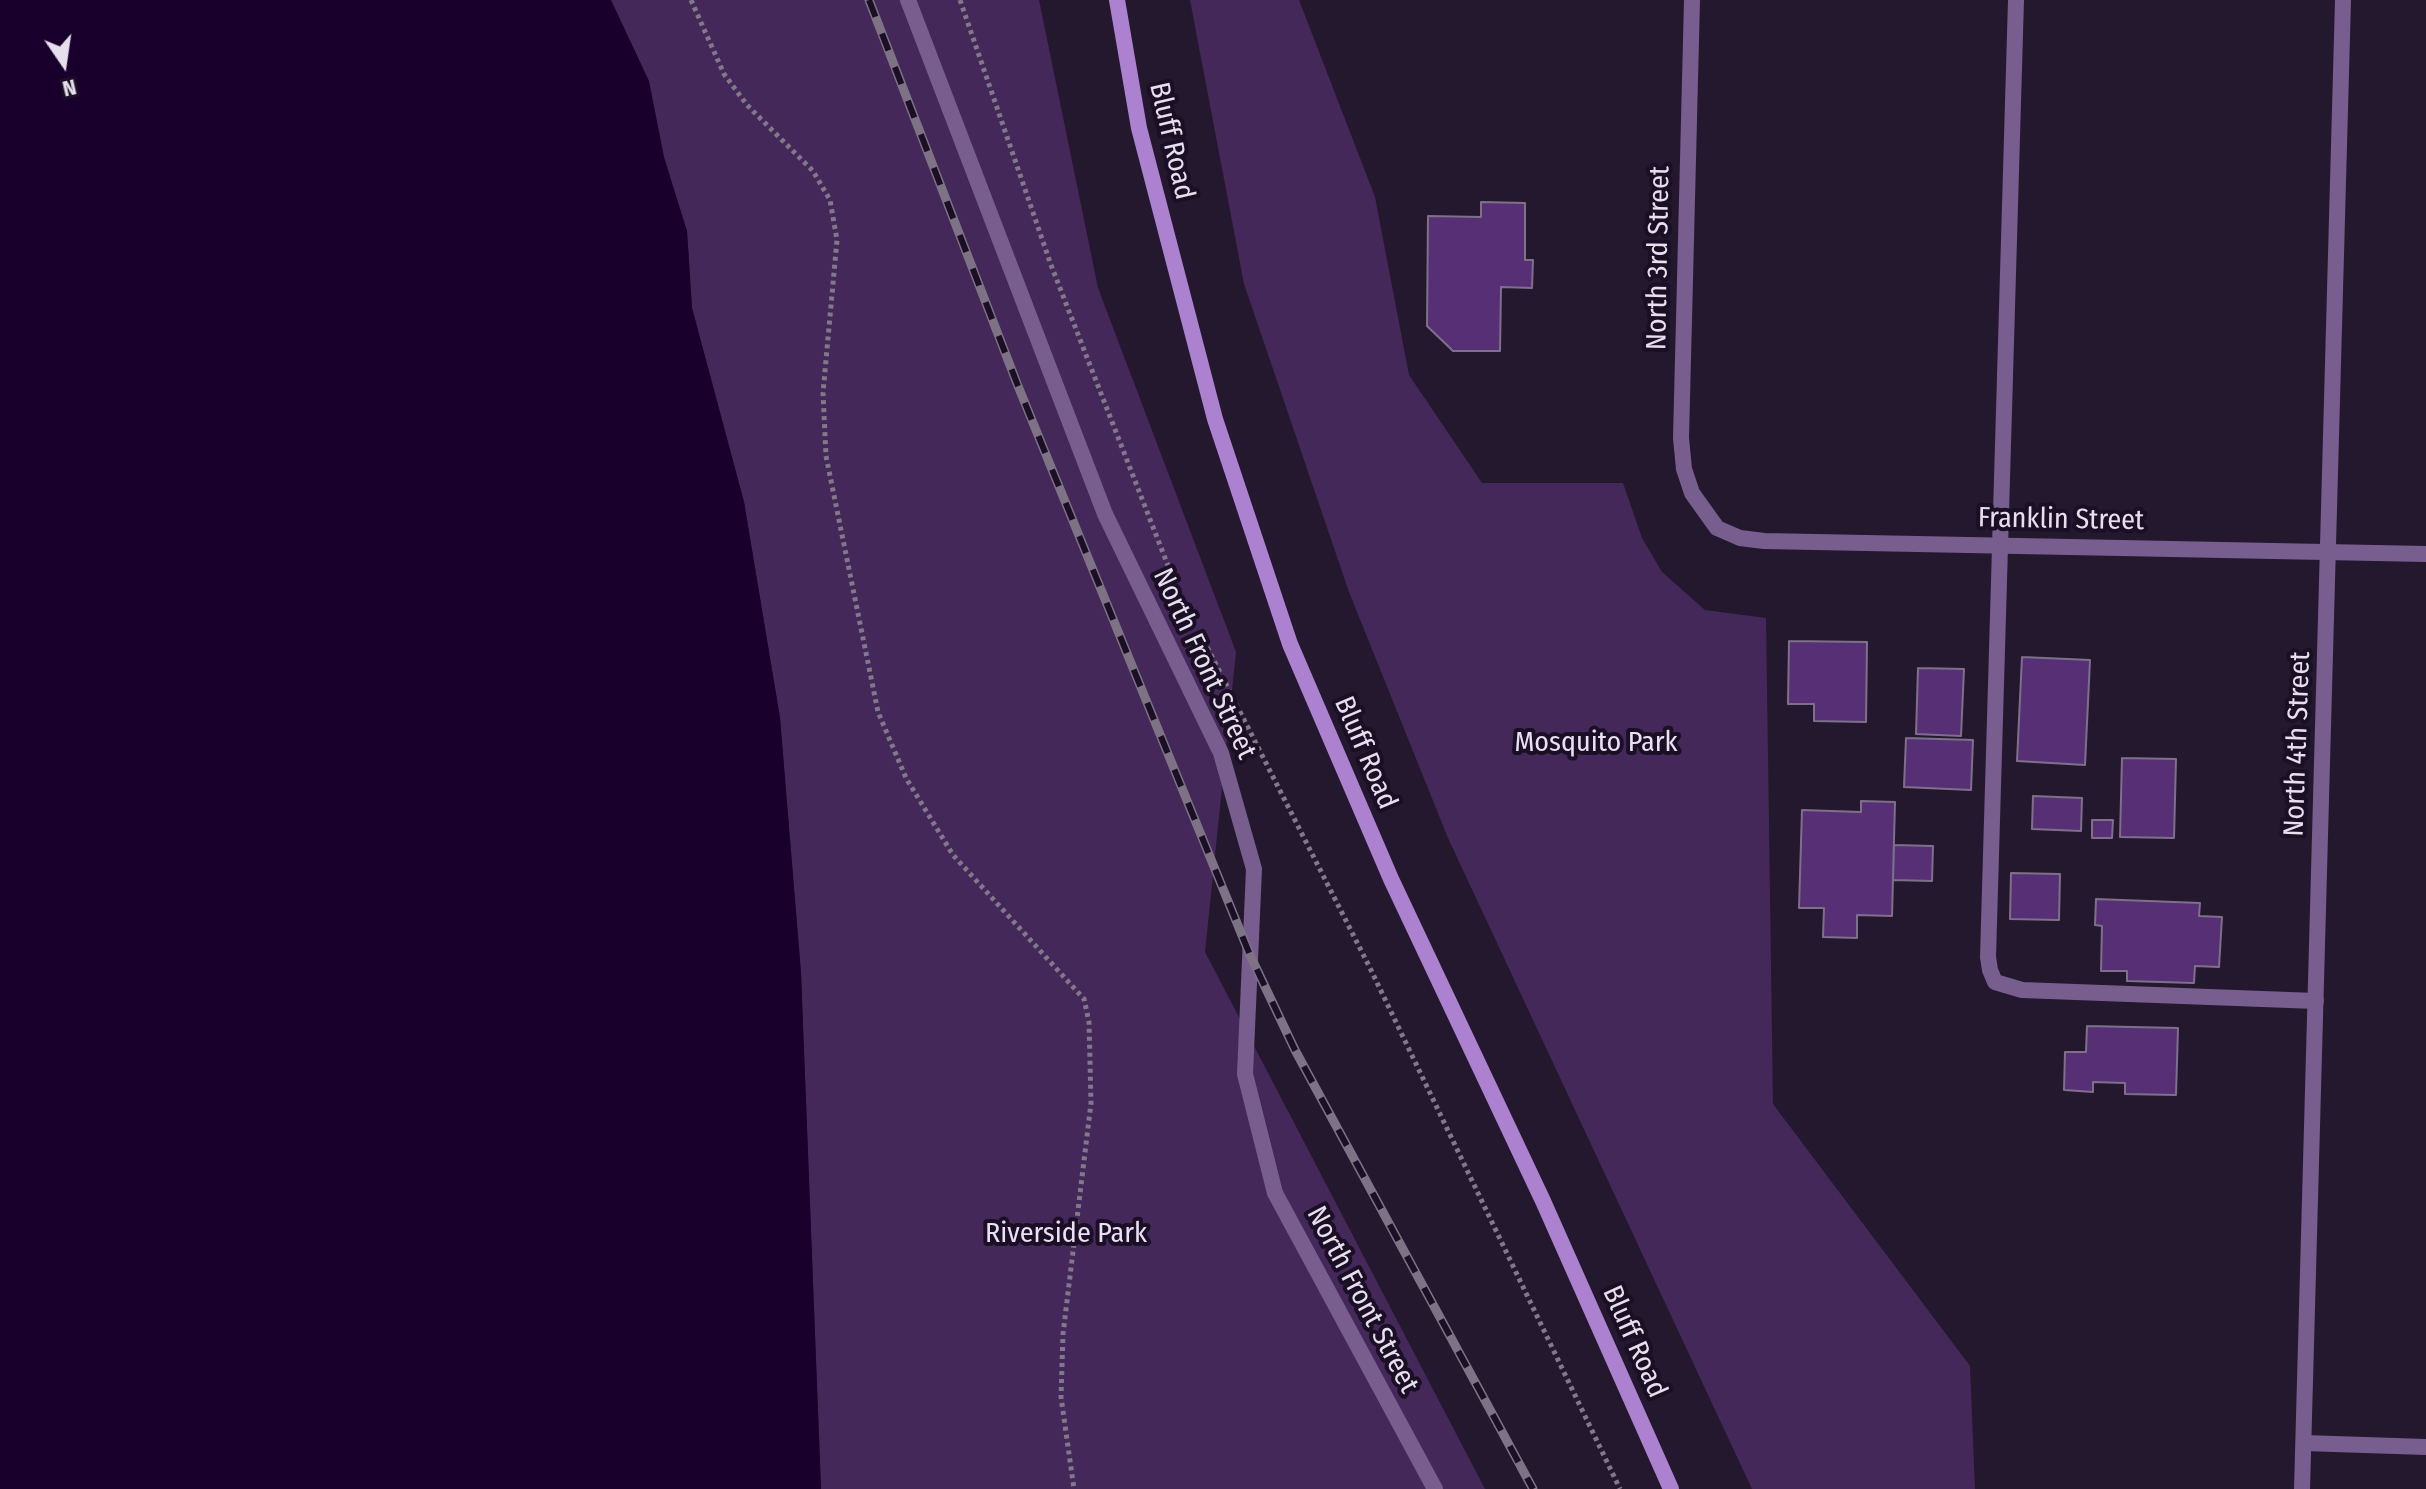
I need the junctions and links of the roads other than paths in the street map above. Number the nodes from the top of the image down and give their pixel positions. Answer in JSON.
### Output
{"nodes":[{"id":1,"x":908,"y":0,"type":"edge"},
{"id":2,"x":1117,"y":0,"type":"edge"},
{"id":3,"x":1692,"y":0,"type":"edge"},
{"id":4,"x":2016,"y":0,"type":"edge"},
{"id":5,"x":2343,"y":0,"type":"edge"},
{"id":6,"x":1703,"y":512,"type":"joint"},
{"id":7,"x":2000,"y":544,"type":"junction"},
{"id":8,"x":2329,"y":552,"type":"junction"},
{"id":9,"x":2426,"y":554,"type":"edge"},
{"id":10,"x":2316,"y":1001,"type":"junction"},
{"id":11,"x":2304,"y":1443,"type":"junction"},
{"id":12,"x":2426,"y":1447,"type":"edge"},
{"id":13,"x":1435,"y":1489,"type":"edge"},
{"id":14,"x":1671,"y":1489,"type":"edge"},
{"id":15,"x":2302,"y":1489,"type":"edge"}],
"edges":[{"from":1,"to":13,"type":"street","name":"North Front Street"},
{"from":2,"to":14,"type":"main road","name":"Bluff Road"},
{"from":3,"to":6,"type":"street","name":"North 3rd Street"},
{"from":4,"to":7,"type":"street"},
{"from":5,"to":8,"type":"street","name":"North 4th Street"},
{"from":6,"to":7,"type":"street","name":"Franklin Street"},
{"from":7,"to":8,"type":"street","name":"Franklin Street"},
{"from":7,"to":10,"type":"street"},
{"from":8,"to":9,"type":"street","name":"Franklin Street"},
{"from":8,"to":10,"type":"street","name":"North 4th Street"},
{"from":10,"to":11,"type":"street","name":"North 4th Street"},
{"from":11,"to":12,"type":"street"},
{"from":11,"to":15,"type":"street","name":"North 4th Street"}]}
